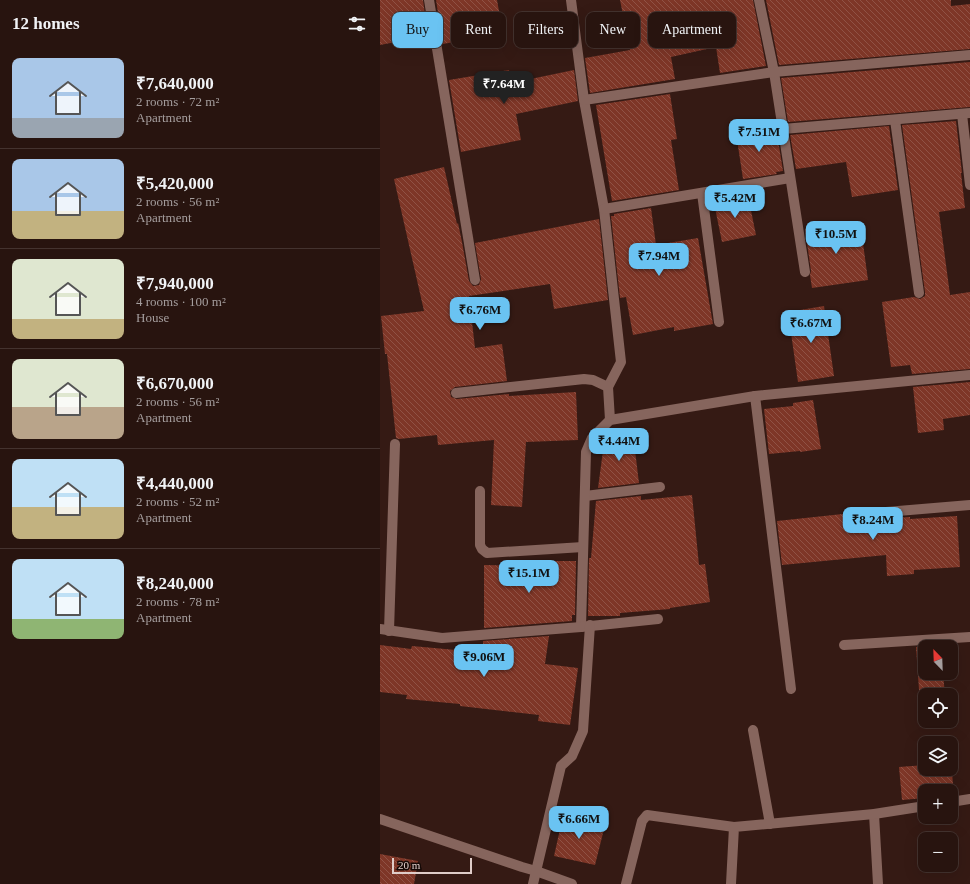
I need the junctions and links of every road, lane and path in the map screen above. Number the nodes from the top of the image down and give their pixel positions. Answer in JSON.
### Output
{"nodes":[{"id":1,"x":429,"y":0,"type":"edge"},
{"id":2,"x":571,"y":0,"type":"edge"},
{"id":3,"x":759,"y":0,"type":"edge"},
{"id":4,"x":970,"y":55,"type":"edge"},
{"id":5,"x":774,"y":72,"type":"junction"},
{"id":6,"x":584,"y":100,"type":"junction"},
{"id":7,"x":966,"y":113,"type":"edge"},
{"id":8,"x":895,"y":120,"type":"junction"},
{"id":9,"x":783,"y":129,"type":"junction"},
{"id":10,"x":790,"y":178,"type":"junction"},
{"id":11,"x":970,"y":185,"type":"edge"},
{"id":12,"x":702,"y":192,"type":"junction"},
{"id":13,"x":604,"y":209,"type":"junction"},
{"id":14,"x":805,"y":272,"type":"dead end"},
{"id":15,"x":475,"y":280,"type":"dead end"},
{"id":16,"x":919,"y":294,"type":"dead end"},
{"id":17,"x":719,"y":322,"type":"dead end"},
{"id":18,"x":970,"y":375,"type":"edge"},
{"id":19,"x":608,"y":387,"type":"junction"},
{"id":20,"x":456,"y":393,"type":"dead end"},
{"id":21,"x":755,"y":396,"type":"junction"},
{"id":22,"x":610,"y":420,"type":"junction"},
{"id":23,"x":395,"y":444,"type":"dead end"},
{"id":24,"x":660,"y":487,"type":"dead end"},
{"id":25,"x":480,"y":491,"type":"dead end"},
{"id":26,"x":585,"y":496,"type":"junction"},
{"id":27,"x":970,"y":505,"type":"edge"},
{"id":28,"x":886,"y":512,"type":"dead end"},
{"id":29,"x":583,"y":547,"type":"junction"},
{"id":30,"x":658,"y":619,"type":"dead end"},
{"id":31,"x":585,"y":626,"type":"junction"},
{"id":32,"x":384,"y":630,"type":"edge"},
{"id":33,"x":970,"y":637,"type":"edge"},
{"id":34,"x":844,"y":645,"type":"dead end"},
{"id":35,"x":791,"y":689,"type":"dead end"},
{"id":36,"x":752,"y":730,"type":"dead end"},
{"id":37,"x":970,"y":799,"type":"edge"},
{"id":38,"x":958,"y":801,"type":"edge"},
{"id":39,"x":918,"y":807,"type":"edge"},
{"id":40,"x":874,"y":814,"type":"junction"},
{"id":41,"x":380,"y":819,"type":"edge"},
{"id":42,"x":770,"y":824,"type":"junction"},
{"id":43,"x":734,"y":827,"type":"junction"},
{"id":44,"x":536,"y":871,"type":"junction"},
{"id":45,"x":533,"y":884,"type":"edge"},
{"id":46,"x":572,"y":884,"type":"edge"},
{"id":47,"x":626,"y":884,"type":"edge"},
{"id":48,"x":732,"y":884,"type":"edge"},
{"id":49,"x":878,"y":884,"type":"edge"}],
"edges":[{"from":1,"to":15,"type":"street"},
{"from":2,"to":6,"type":"street"},
{"from":3,"to":5,"type":"street"},
{"from":4,"to":5,"type":"street"},
{"from":5,"to":6,"type":"street"},
{"from":5,"to":9,"type":"street"},
{"from":6,"to":13,"type":"street"},
{"from":7,"to":8,"type":"street"},
{"from":7,"to":11,"type":"street"},
{"from":8,"to":9,"type":"street"},
{"from":8,"to":16,"type":"street"},
{"from":9,"to":10,"type":"street"},
{"from":10,"to":12,"type":"street"},
{"from":10,"to":14,"type":"street"},
{"from":12,"to":13,"type":"street"},
{"from":12,"to":17,"type":"street"},
{"from":13,"to":19,"type":"street"},
{"from":18,"to":21,"type":"street"},
{"from":19,"to":20,"type":"street"},
{"from":19,"to":22,"type":"street"},
{"from":21,"to":22,"type":"street"},
{"from":21,"to":35,"type":"street"},
{"from":22,"to":26,"type":"street"},
{"from":23,"to":32,"type":"street"},
{"from":24,"to":26,"type":"street"},
{"from":25,"to":29,"type":"street"},
{"from":26,"to":29,"type":"street"},
{"from":27,"to":28,"type":"street"},
{"from":29,"to":31,"type":"street"},
{"from":30,"to":31,"type":"street"},
{"from":31,"to":32,"type":"street"},
{"from":31,"to":44,"type":"street"},
{"from":33,"to":34,"type":"street"},
{"from":36,"to":42,"type":"street"},
{"from":37,"to":38,"type":"street"},
{"from":39,"to":40,"type":"street"},
{"from":40,"to":42,"type":"street"},
{"from":40,"to":49,"type":"street"},
{"from":41,"to":44,"type":"street"},
{"from":42,"to":43,"type":"street"},
{"from":43,"to":47,"type":"street"},
{"from":43,"to":48,"type":"street"},
{"from":44,"to":45,"type":"street"},
{"from":44,"to":46,"type":"street"}]}
